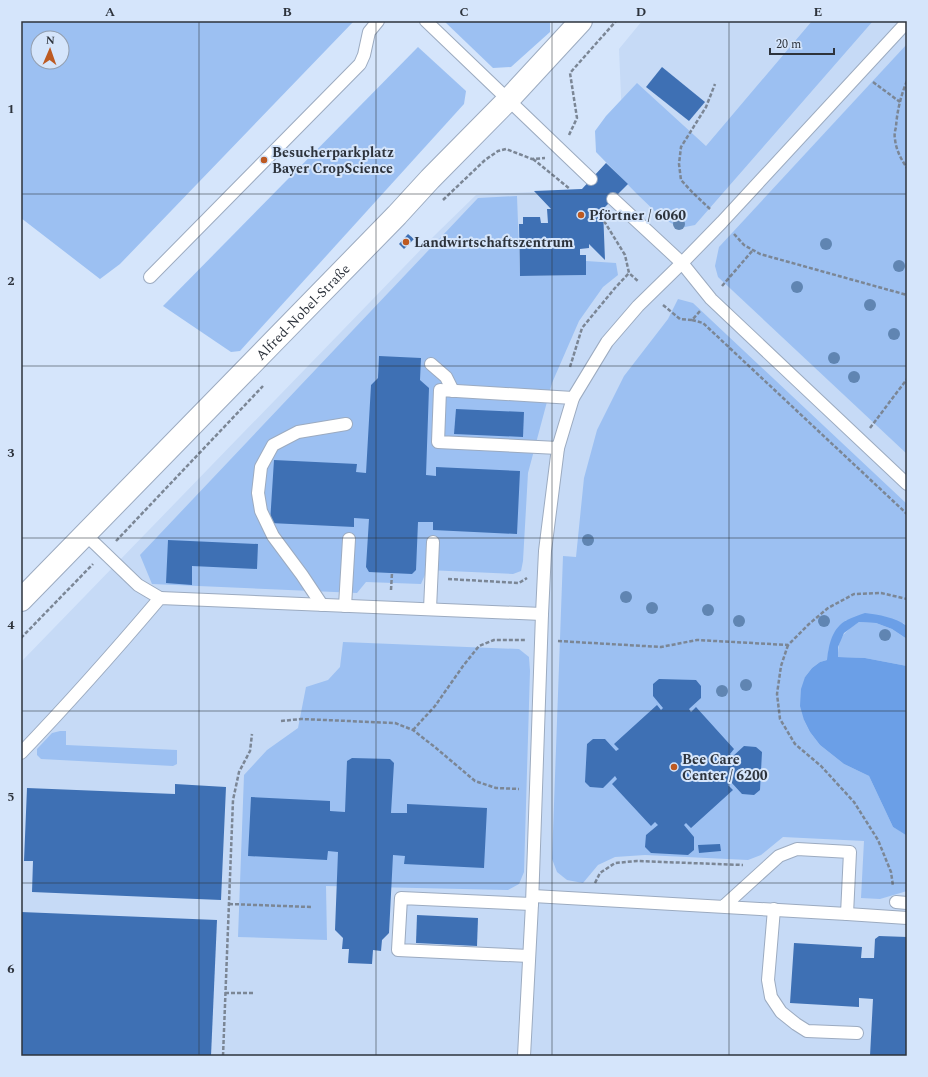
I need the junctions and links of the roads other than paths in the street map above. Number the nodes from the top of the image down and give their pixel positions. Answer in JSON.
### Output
{"nodes":[{"id":1,"x":378,"y":21,"type":"edge"},
{"id":2,"x":426,"y":21,"type":"edge"},
{"id":3,"x":907,"y":22,"type":"edge"},
{"id":4,"x":574,"y":25,"type":"edge"},
{"id":5,"x":508,"y":100,"type":"junction"},
{"id":6,"x":591,"y":178,"type":"dead end"},
{"id":7,"x":613,"y":199,"type":"dead end"},
{"id":8,"x":682,"y":263,"type":"junction"},
{"id":9,"x":150,"y":277,"type":"dead end"},
{"id":10,"x":431,"y":364,"type":"dead end"},
{"id":11,"x":453,"y":391,"type":"junction"},
{"id":12,"x":573,"y":398,"type":"junction"},
{"id":13,"x":346,"y":424,"type":"dead end"},
{"id":14,"x":558,"y":448,"type":"junction"},
{"id":15,"x":907,"y":484,"type":"edge"},
{"id":16,"x":85,"y":534,"type":"junction"},
{"id":17,"x":349,"y":539,"type":"dead end"},
{"id":18,"x":433,"y":542,"type":"dead end"},
{"id":19,"x":160,"y":598,"type":"junction"},
{"id":20,"x":21,"y":600,"type":"edge"},
{"id":21,"x":322,"y":605,"type":"junction"},
{"id":22,"x":345,"y":606,"type":"junction"},
{"id":23,"x":430,"y":609,"type":"junction"},
{"id":24,"x":542,"y":614,"type":"junction"},
{"id":25,"x":21,"y":753,"type":"edge"},
{"id":26,"x":533,"y":900,"type":"junction"},
{"id":27,"x":724,"y":906,"type":"junction"},
{"id":28,"x":774,"y":909,"type":"junction"},
{"id":29,"x":847,"y":914,"type":"junction"},
{"id":30,"x":907,"y":918,"type":"edge"},
{"id":31,"x":530,"y":956,"type":"junction"},
{"id":32,"x":857,"y":1033,"type":"dead end"},
{"id":33,"x":524,"y":1056,"type":"edge"}],
"edges":[{"from":1,"to":9,"type":"lane"},
{"from":2,"to":5,"type":"lane"},
{"from":3,"to":8,"type":"lane"},
{"from":4,"to":5,"type":"street","name":"Alfred-Nobel-Straße"},
{"from":5,"to":6,"type":"lane"},
{"from":5,"to":16,"type":"street","name":"Alfred-Nobel-Straße"},
{"from":7,"to":8,"type":"lane"},
{"from":8,"to":12,"type":"lane"},
{"from":8,"to":15,"type":"lane"},
{"from":10,"to":11,"type":"lane"},
{"from":11,"to":12,"type":"lane"},
{"from":11,"to":14,"type":"lane"},
{"from":12,"to":14,"type":"lane"},
{"from":13,"to":21,"type":"lane"},
{"from":14,"to":24,"type":"lane"},
{"from":16,"to":19,"type":"lane"},
{"from":16,"to":20,"type":"street","name":"Alfred-Nobel-Straße"},
{"from":17,"to":22,"type":"lane"},
{"from":18,"to":23,"type":"lane"},
{"from":19,"to":21,"type":"lane"},
{"from":19,"to":25,"type":"lane"},
{"from":21,"to":22,"type":"lane"},
{"from":22,"to":23,"type":"lane"},
{"from":23,"to":24,"type":"lane"},
{"from":24,"to":26,"type":"lane"},
{"from":26,"to":27,"type":"lane"},
{"from":26,"to":31,"type":"lane"},
{"from":26,"to":31,"type":"lane"},
{"from":27,"to":28,"type":"lane"},
{"from":27,"to":29,"type":"lane"},
{"from":28,"to":29,"type":"lane"},
{"from":28,"to":32,"type":"lane"},
{"from":29,"to":30,"type":"lane"},
{"from":31,"to":33,"type":"lane"}]}
